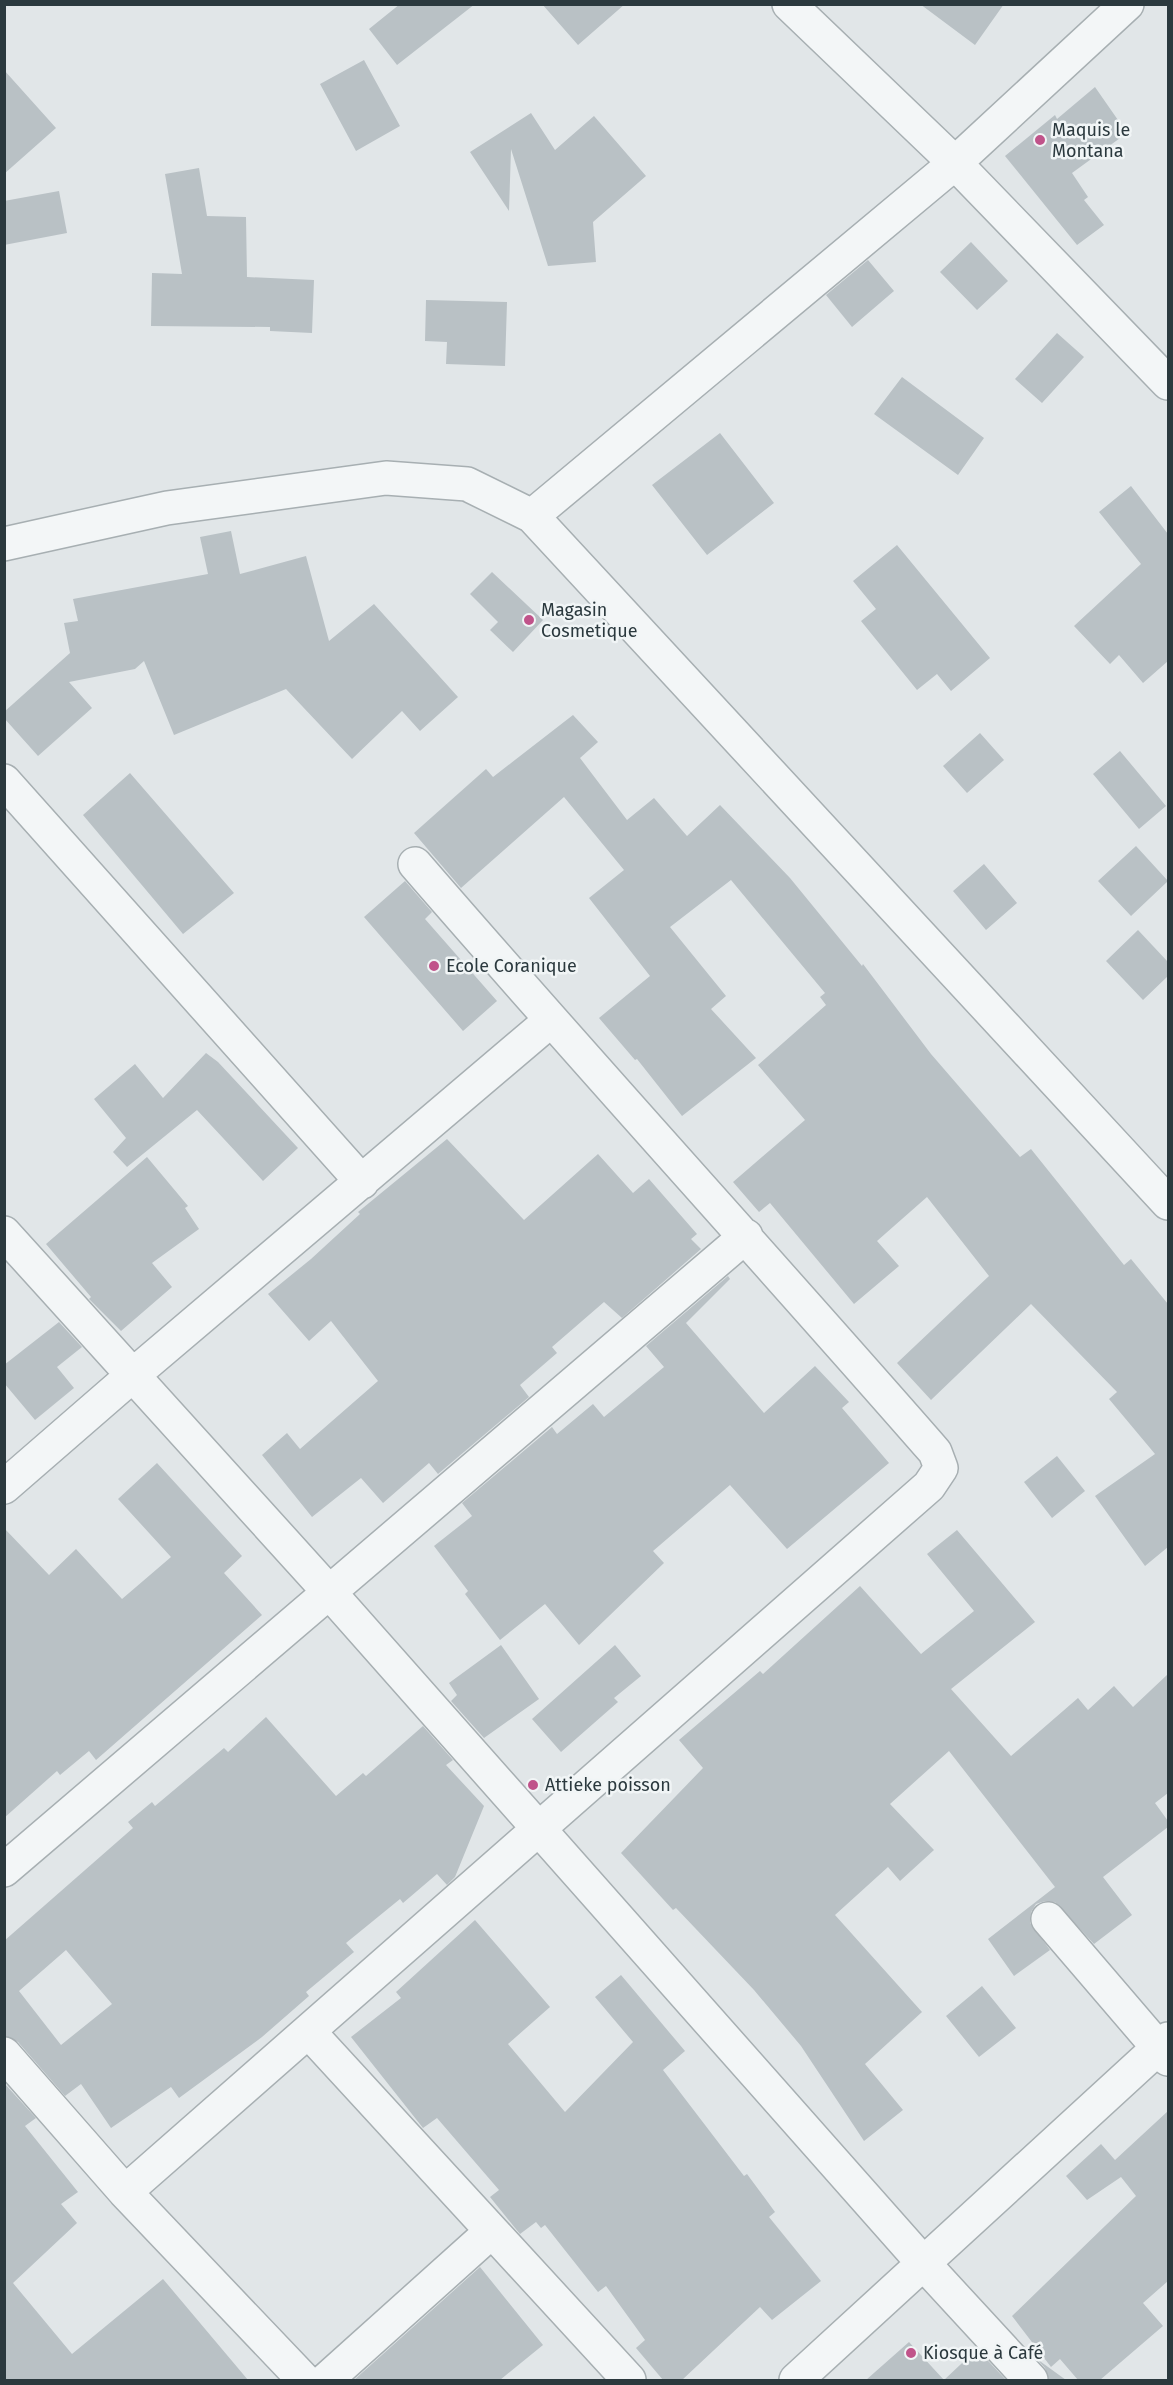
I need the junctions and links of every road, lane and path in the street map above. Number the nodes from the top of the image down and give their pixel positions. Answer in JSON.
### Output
{"nodes":[{"id":1,"x":789,"y":4,"type":"edge"},
{"id":2,"x":1127,"y":4,"type":"edge"},
{"id":3,"x":955,"y":163,"type":"junction"},
{"id":4,"x":1168,"y":382,"type":"edge"},
{"id":5,"x":532,"y":516,"type":"junction"},
{"id":6,"x":4,"y":544,"type":"edge"},
{"id":7,"x":4,"y":781,"type":"edge"},
{"id":8,"x":415,"y":864,"type":"dead end"},
{"id":9,"x":550,"y":1021,"type":"junction"},
{"id":10,"x":362,"y":1182,"type":"junction"},
{"id":11,"x":1168,"y":1203,"type":"edge"},
{"id":12,"x":4,"y":1233,"type":"edge"},
{"id":13,"x":746,"y":1236,"type":"junction"},
{"id":14,"x":133,"y":1375,"type":"junction"},
{"id":15,"x":4,"y":1487,"type":"edge"},
{"id":16,"x":330,"y":1593,"type":"junction"},
{"id":17,"x":540,"y":1830,"type":"junction"},
{"id":18,"x":4,"y":1870,"type":"edge"},
{"id":19,"x":1048,"y":1919,"type":"dead end"},
{"id":20,"x":309,"y":2031,"type":"junction"},
{"id":21,"x":1165,"y":2048,"type":"edge"},
{"id":22,"x":4,"y":2054,"type":"edge"},
{"id":23,"x":125,"y":2192,"type":"junction"},
{"id":24,"x":492,"y":2230,"type":"junction"},
{"id":25,"x":925,"y":2265,"type":"junction"},
{"id":26,"x":304,"y":2380,"type":"edge"},
{"id":27,"x":326,"y":2380,"type":"edge"},
{"id":28,"x":629,"y":2380,"type":"edge"},
{"id":29,"x":796,"y":2380,"type":"edge"},
{"id":30,"x":1031,"y":2380,"type":"edge"}],
"edges":[{"from":1,"to":3,"type":"street"},
{"from":2,"to":3,"type":"street"},
{"from":3,"to":4,"type":"street"},
{"from":3,"to":5,"type":"street"},
{"from":5,"to":6,"type":"street"},
{"from":5,"to":11,"type":"street"},
{"from":7,"to":10,"type":"street"},
{"from":8,"to":9,"type":"street"},
{"from":9,"to":10,"type":"street"},
{"from":9,"to":13,"type":"street"},
{"from":10,"to":14,"type":"street"},
{"from":12,"to":14,"type":"street"},
{"from":13,"to":16,"type":"street"},
{"from":13,"to":17,"type":"street"},
{"from":14,"to":15,"type":"street"},
{"from":14,"to":16,"type":"street"},
{"from":16,"to":17,"type":"street"},
{"from":16,"to":18,"type":"street"},
{"from":17,"to":20,"type":"street"},
{"from":17,"to":25,"type":"street"},
{"from":19,"to":21,"type":"street"},
{"from":20,"to":23,"type":"street"},
{"from":20,"to":24,"type":"street"},
{"from":21,"to":25,"type":"street"},
{"from":22,"to":23,"type":"street"},
{"from":23,"to":26,"type":"street"},
{"from":24,"to":27,"type":"street"},
{"from":24,"to":28,"type":"street"},
{"from":25,"to":29,"type":"street"},
{"from":25,"to":30,"type":"street"}]}
